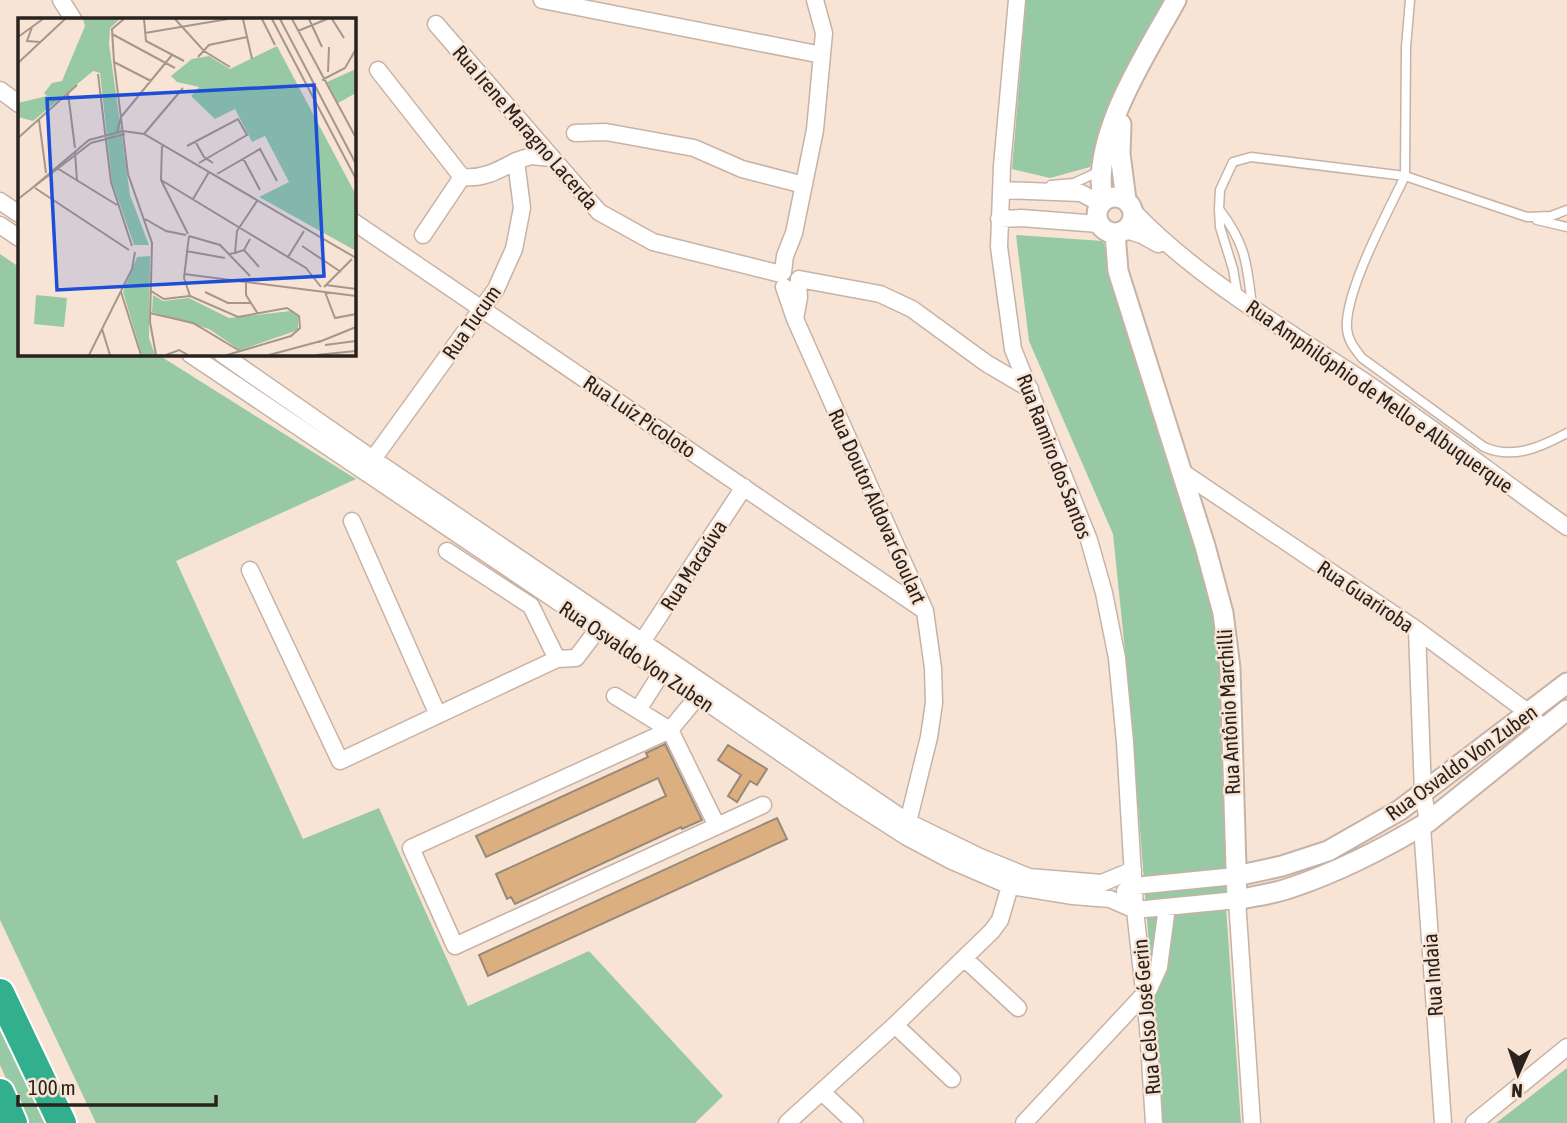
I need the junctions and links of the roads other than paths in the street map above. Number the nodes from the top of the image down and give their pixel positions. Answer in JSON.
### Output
{"nodes":[{"id":1,"x":61,"y":0,"type":"edge"},
{"id":2,"x":542,"y":0,"type":"edge"},
{"id":3,"x":815,"y":0,"type":"edge"},
{"id":4,"x":1017,"y":0,"type":"edge"},
{"id":5,"x":1176,"y":0,"type":"edge"},
{"id":6,"x":1410,"y":0,"type":"edge"},
{"id":7,"x":73,"y":18,"type":"edge"},
{"id":8,"x":436,"y":24,"type":"dead end"},
{"id":9,"x":822,"y":55,"type":"junction"},
{"id":10,"x":378,"y":70,"type":"dead end"},
{"id":11,"x":0,"y":90,"type":"edge"},
{"id":12,"x":1122,"y":98,"type":"junction"},
{"id":13,"x":18,"y":103,"type":"edge"},
{"id":14,"x":575,"y":133,"type":"dead end"},
{"id":15,"x":1104,"y":157,"type":"junction"},
{"id":16,"x":551,"y":158,"type":"junction"},
{"id":17,"x":516,"y":161,"type":"junction"},
{"id":18,"x":1405,"y":176,"type":"junction"},
{"id":19,"x":462,"y":177,"type":"junction"},
{"id":20,"x":804,"y":185,"type":"junction"},
{"id":21,"x":1001,"y":189,"type":"junction"},
{"id":22,"x":0,"y":201,"type":"edge"},
{"id":23,"x":1129,"y":205,"type":"junction"},
{"id":24,"x":1219,"y":209,"type":"junction"},
{"id":25,"x":1567,"y":210,"type":"edge"},
{"id":26,"x":18,"y":213,"type":"edge"},
{"id":27,"x":1107,"y":216,"type":"junction"},
{"id":28,"x":1527,"y":217,"type":"junction"},
{"id":29,"x":999,"y":219,"type":"junction"},
{"id":30,"x":355,"y":223,"type":"edge"},
{"id":31,"x":0,"y":225,"type":"edge"},
{"id":32,"x":1567,"y":227,"type":"edge"},
{"id":33,"x":424,"y":235,"type":"dead end"},
{"id":34,"x":18,"y":237,"type":"edge"},
{"id":35,"x":1193,"y":264,"type":"junction"},
{"id":36,"x":790,"y":278,"type":"junction"},
{"id":37,"x":1245,"y":302,"type":"junction"},
{"id":38,"x":482,"y":308,"type":"junction"},
{"id":39,"x":1013,"y":349,"type":"junction"},
{"id":40,"x":191,"y":355,"type":"edge"},
{"id":41,"x":223,"y":355,"type":"edge"},
{"id":42,"x":986,"y":363,"type":"junction"},
{"id":43,"x":1030,"y":389,"type":"junction"},
{"id":44,"x":1567,"y":433,"type":"edge"},
{"id":45,"x":373,"y":459,"type":"junction"},
{"id":46,"x":1182,"y":472,"type":"junction"},
{"id":47,"x":744,"y":487,"type":"junction"},
{"id":48,"x":352,"y":521,"type":"dead end"},
{"id":49,"x":1567,"y":527,"type":"edge"},
{"id":50,"x":447,"y":551,"type":"dead end"},
{"id":51,"x":250,"y":570,"type":"dead end"},
{"id":52,"x":925,"y":611,"type":"junction"},
{"id":53,"x":598,"y":629,"type":"junction"},
{"id":54,"x":1417,"y":630,"type":"junction"},
{"id":55,"x":642,"y":642,"type":"junction"},
{"id":56,"x":557,"y":659,"type":"junction"},
{"id":57,"x":662,"y":672,"type":"junction"},
{"id":58,"x":1567,"y":682,"type":"edge"},
{"id":59,"x":614,"y":696,"type":"dead end"},
{"id":60,"x":698,"y":696,"type":"junction"},
{"id":61,"x":638,"y":710,"type":"junction"},
{"id":62,"x":1567,"y":710,"type":"edge"},
{"id":63,"x":1529,"y":713,"type":"junction"},
{"id":64,"x":438,"y":715,"type":"junction"},
{"id":65,"x":1543,"y":729,"type":"junction"},
{"id":66,"x":670,"y":730,"type":"junction"},
{"id":67,"x":1423,"y":792,"type":"junction"},
{"id":68,"x":763,"y":805,"type":"dead end"},
{"id":69,"x":908,"y":822,"type":"junction"},
{"id":70,"x":1425,"y":824,"type":"junction"},
{"id":71,"x":717,"y":826,"type":"junction"},
{"id":72,"x":1236,"y":876,"type":"junction"},
{"id":73,"x":1134,"y":878,"type":"junction"},
{"id":74,"x":1010,"y":886,"type":"junction"},
{"id":75,"x":1110,"y":899,"type":"junction"},
{"id":76,"x":1237,"y":900,"type":"junction"},
{"id":77,"x":1167,"y":907,"type":"junction"},
{"id":78,"x":1135,"y":910,"type":"junction"},
{"id":79,"x":965,"y":959,"type":"junction"},
{"id":80,"x":0,"y":993,"type":"edge"},
{"id":81,"x":1144,"y":995,"type":"junction"},
{"id":82,"x":1018,"y":1008,"type":"dead end"},
{"id":83,"x":895,"y":1025,"type":"junction"},
{"id":84,"x":1567,"y":1047,"type":"edge"},
{"id":85,"x":952,"y":1079,"type":"dead end"},
{"id":86,"x":822,"y":1092,"type":"junction"},
{"id":87,"x":0,"y":1093,"type":"edge"},
{"id":88,"x":13,"y":1123,"type":"edge"},
{"id":89,"x":62,"y":1123,"type":"edge"},
{"id":90,"x":787,"y":1123,"type":"edge"},
{"id":91,"x":855,"y":1123,"type":"edge"},
{"id":92,"x":1024,"y":1123,"type":"edge"},
{"id":93,"x":1154,"y":1123,"type":"edge"},
{"id":94,"x":1252,"y":1123,"type":"edge"},
{"id":95,"x":1443,"y":1123,"type":"edge"},
{"id":96,"x":1474,"y":1123,"type":"edge"}],
"edges":[{"from":1,"to":7,"type":"street"},
{"from":2,"to":9,"type":"street"},
{"from":3,"to":9,"type":"street","name":"Rua Doutor Aldovar Goulart"},
{"from":4,"to":21,"type":"street","name":"Rua Ramiro dos Santos"},
{"from":5,"to":12,"type":"street","name":"Rua Antônio Marchilli"},
{"from":6,"to":18,"type":"lane"},
{"from":8,"to":16,"type":"street","name":"Rua Irene Maragno Lacerda"},
{"from":9,"to":20,"type":"street","name":"Rua Doutor Aldovar Goulart"},
{"from":10,"to":19,"type":"street"},
{"from":11,"to":13,"type":"street"},
{"from":12,"to":15,"type":"street","name":"Rua Antônio Marchilli"},
{"from":12,"to":23,"type":"street","name":"Rua Antônio Marchilli"},
{"from":14,"to":20,"type":"street"},
{"from":15,"to":21,"type":"lane"},
{"from":15,"to":27,"type":"street","name":"Rua Antônio Marchilli"},
{"from":16,"to":17,"type":"street"},
{"from":16,"to":36,"type":"street","name":"Rua Irene Maragno Lacerda"},
{"from":17,"to":19,"type":"street"},
{"from":17,"to":38,"type":"street","name":"Rua Tucum"},
{"from":18,"to":24,"type":"lane"},
{"from":18,"to":28,"type":"lane"},
{"from":18,"to":44,"type":"lane"},
{"from":19,"to":33,"type":"street"},
{"from":20,"to":36,"type":"street","name":"Rua Doutor Aldovar Goulart"},
{"from":21,"to":27,"type":"street"},
{"from":21,"to":29,"type":"street","name":"Rua Ramiro dos Santos"},
{"from":22,"to":26,"type":"street"},
{"from":23,"to":27,"type":"street"},
{"from":23,"to":27,"type":"street"},
{"from":23,"to":35,"type":"street","name":"Rua Amphilóphio de Mello e Albuquerque"},
{"from":24,"to":37,"type":"lane"},
{"from":24,"to":37,"type":"lane"},
{"from":25,"to":28,"type":"lane"},
{"from":27,"to":29,"type":"street"},
{"from":27,"to":35,"type":"street","name":"Rua Amphilóphio de Mello e Albuquerque"},
{"from":27,"to":46,"type":"street","name":"Rua Antônio Marchilli"},
{"from":28,"to":32,"type":"lane"},
{"from":29,"to":39,"type":"street","name":"Rua Ramiro dos Santos"},
{"from":30,"to":38,"type":"street","name":"Rua Luíz Picoloto"},
{"from":31,"to":34,"type":"street"},
{"from":35,"to":37,"type":"street","name":"Rua Amphilóphio de Mello e Albuquerque"},
{"from":36,"to":42,"type":"street","name":"Rua Irene Maragno Lacerda"},
{"from":36,"to":52,"type":"street","name":"Rua Doutor Aldovar Goulart"},
{"from":37,"to":49,"type":"street","name":"Rua Amphilóphio de Mello e Albuquerque"},
{"from":38,"to":45,"type":"street","name":"Rua Tucum"},
{"from":38,"to":47,"type":"street","name":"Rua Luíz Picoloto"},
{"from":39,"to":42,"type":"street"},
{"from":39,"to":43,"type":"street","name":"Rua Ramiro dos Santos"},
{"from":40,"to":53,"type":"street","name":"Rua Osvaldo Von Zuben"},
{"from":41,"to":45,"type":"street","name":"Rua Osvaldo Von Zuben"},
{"from":42,"to":43,"type":"street","name":"Rua Irene Maragno Lacerda"},
{"from":43,"to":73,"type":"street","name":"Rua Ramiro dos Santos"},
{"from":45,"to":55,"type":"street","name":"Rua Osvaldo Von Zuben"},
{"from":46,"to":54,"type":"street","name":"Rua Guariroba"},
{"from":46,"to":72,"type":"street","name":"Rua Antônio Marchilli"},
{"from":47,"to":52,"type":"street","name":"Rua Luíz Picoloto"},
{"from":47,"to":55,"type":"street","name":"Rua Macaúva"},
{"from":48,"to":64,"type":"street"},
{"from":50,"to":56,"type":"street"},
{"from":51,"to":64,"type":"street"},
{"from":52,"to":69,"type":"street","name":"Rua Doutor Aldovar Goulart"},
{"from":53,"to":56,"type":"street"},
{"from":53,"to":57,"type":"street","name":"Rua Osvaldo Von Zuben"},
{"from":54,"to":63,"type":"street","name":"Rua Guariroba"},
{"from":54,"to":67,"type":"street","name":"Rua Indaia"},
{"from":55,"to":69,"type":"street","name":"Rua Osvaldo Von Zuben"},
{"from":56,"to":64,"type":"street"},
{"from":57,"to":60,"type":"street","name":"Rua Osvaldo Von Zuben"},
{"from":57,"to":61,"type":"street"},
{"from":58,"to":63,"type":"street","name":"Rua Osvaldo Von Zuben"},
{"from":59,"to":61,"type":"street"},
{"from":60,"to":66,"type":"street"},
{"from":60,"to":74,"type":"street","name":"Rua Osvaldo Von Zuben"},
{"from":61,"to":66,"type":"street"},
{"from":62,"to":65,"type":"street","name":"Rua Osvaldo Von Zuben"},
{"from":63,"to":65,"type":"street","name":"Rua Guariroba"},
{"from":63,"to":67,"type":"street","name":"Rua Osvaldo Von Zuben"},
{"from":65,"to":70,"type":"street","name":"Rua Osvaldo Von Zuben"},
{"from":66,"to":71,"type":"street"},
{"from":66,"to":71,"type":"street"},
{"from":67,"to":70,"type":"street","name":"Rua Indaia"},
{"from":67,"to":72,"type":"street","name":"Rua Osvaldo Von Zuben"},
{"from":68,"to":71,"type":"street"},
{"from":69,"to":73,"type":"street","name":"Rua Osvaldo Von Zuben"},
{"from":70,"to":76,"type":"street","name":"Rua Osvaldo Von Zuben"},
{"from":70,"to":95,"type":"street","name":"Rua Indaia"},
{"from":72,"to":73,"type":"street","name":"Rua Osvaldo Von Zuben"},
{"from":72,"to":76,"type":"street","name":"Rua Antônio Marchilli"},
{"from":73,"to":75,"type":"street","name":"Rua Osvaldo Von Zuben"},
{"from":73,"to":78,"type":"street","name":"Rua Ramiro dos Santos"},
{"from":74,"to":75,"type":"street","name":"Rua Osvaldo Von Zuben"},
{"from":74,"to":79,"type":"street"},
{"from":75,"to":78,"type":"street","name":"Rua Osvaldo Von Zuben"},
{"from":76,"to":77,"type":"street","name":"Rua Osvaldo Von Zuben"},
{"from":76,"to":94,"type":"street","name":"Rua Antônio Marchilli"},
{"from":77,"to":78,"type":"street","name":"Rua Osvaldo Von Zuben"},
{"from":77,"to":81,"type":"street"},
{"from":78,"to":81,"type":"street","name":"Rua Celso José Gerin"},
{"from":79,"to":82,"type":"street"},
{"from":79,"to":83,"type":"street"},
{"from":80,"to":89,"type":"highway"},
{"from":81,"to":92,"type":"street"},
{"from":81,"to":93,"type":"street","name":"Rua Celso José Gerin"},
{"from":83,"to":85,"type":"street"},
{"from":83,"to":86,"type":"street"},
{"from":84,"to":96,"type":"street"},
{"from":86,"to":90,"type":"street"},
{"from":86,"to":91,"type":"street"},
{"from":87,"to":88,"type":"highway"}]}
